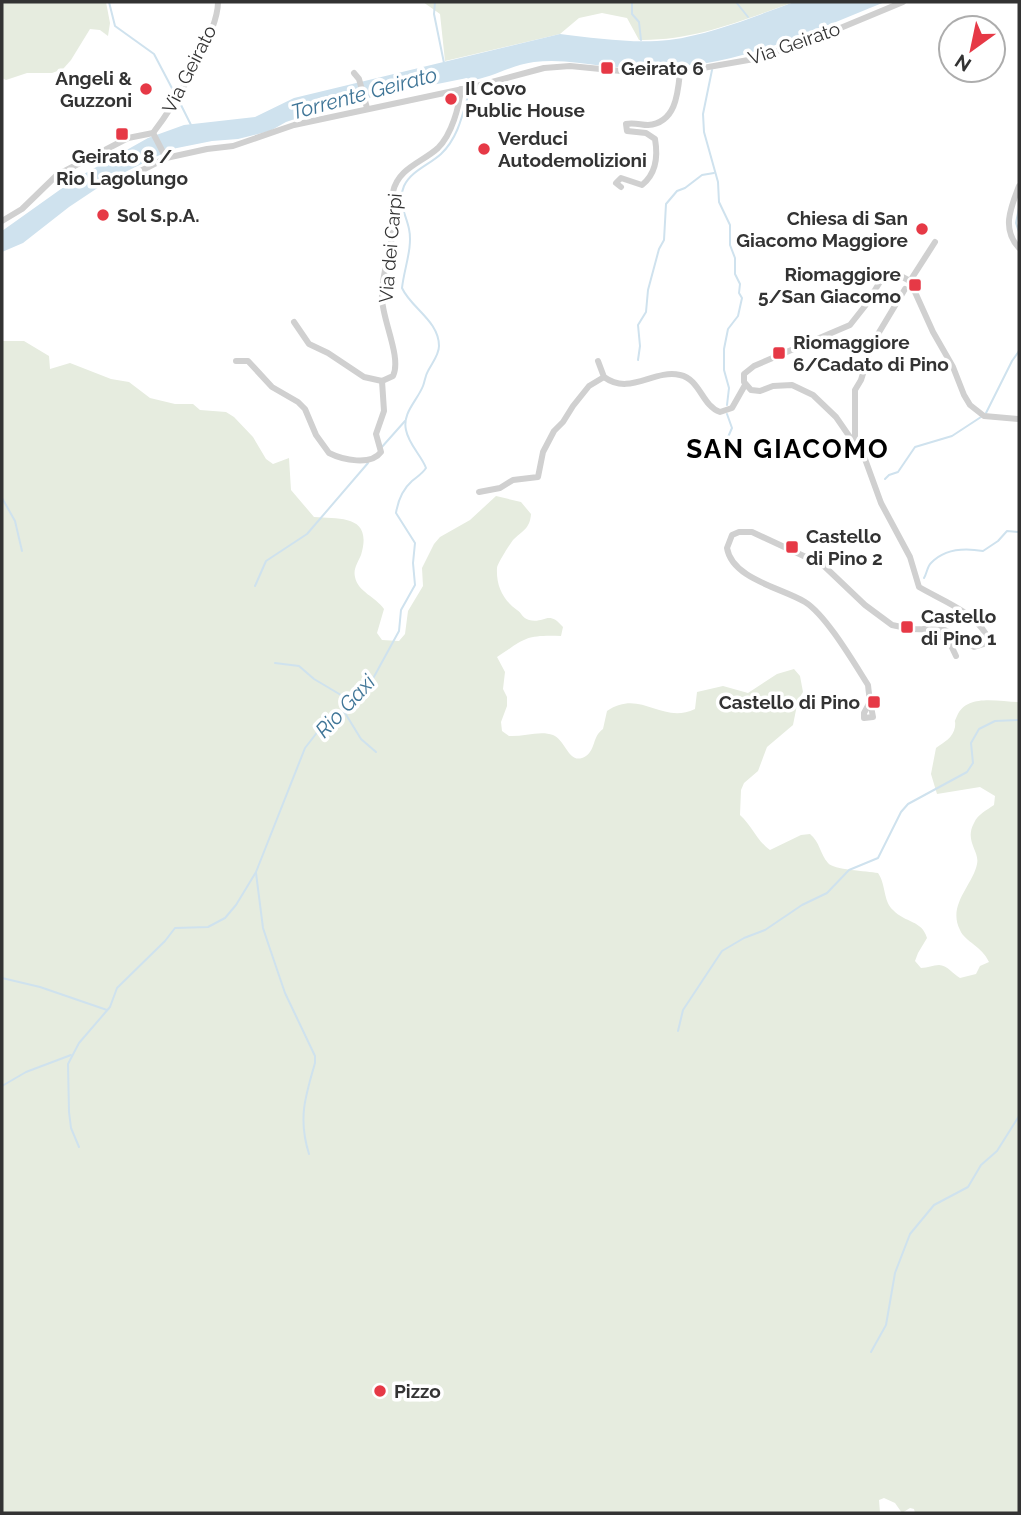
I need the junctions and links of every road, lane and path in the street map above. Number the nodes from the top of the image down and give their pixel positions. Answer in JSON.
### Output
{"nodes":[{"id":1,"x":218,"y":2,"type":"edge"},
{"id":2,"x":903,"y":2,"type":"edge"},
{"id":3,"x":680,"y":72,"type":"junction"},
{"id":4,"x":356,"y":76,"type":"dead end"},
{"id":5,"x":462,"y":88,"type":"junction"},
{"id":6,"x":366,"y":105,"type":"junction"},
{"id":7,"x":154,"y":134,"type":"junction"},
{"id":8,"x":165,"y":156,"type":"junction"},
{"id":9,"x":123,"y":180,"type":"dead end"},
{"id":10,"x":1019,"y":186,"type":"edge"},
{"id":11,"x":621,"y":187,"type":"dead end"},
{"id":12,"x":2,"y":222,"type":"edge"},
{"id":13,"x":935,"y":242,"type":"dead end"},
{"id":14,"x":1019,"y":248,"type":"edge"},
{"id":15,"x":911,"y":281,"type":"junction"},
{"id":16,"x":905,"y":289,"type":"dead end"},
{"id":17,"x":294,"y":322,"type":"dead end"},
{"id":18,"x":236,"y":361,"type":"dead end"},
{"id":19,"x":598,"y":361,"type":"dead end"},
{"id":20,"x":604,"y":377,"type":"junction"},
{"id":21,"x":382,"y":381,"type":"junction"},
{"id":22,"x":745,"y":385,"type":"junction"},
{"id":23,"x":1019,"y":419,"type":"edge"},
{"id":24,"x":852,"y":439,"type":"junction"},
{"id":25,"x":479,"y":492,"type":"dead end"},
{"id":26,"x":924,"y":629,"type":"junction"},
{"id":27,"x":956,"y":656,"type":"dead end"},
{"id":28,"x":870,"y":702,"type":"dead end"}],
"edges":[{"from":1,"to":7,"type":"street","name":"Via Geirato"},
{"from":2,"to":3,"type":"street","name":"Via Geirato"},
{"from":3,"to":5,"type":"street","name":"Via Geirato"},
{"from":3,"to":11,"type":"street"},
{"from":4,"to":6,"type":"street"},
{"from":5,"to":6,"type":"street","name":"Via Geirato"},
{"from":5,"to":21,"type":"street","name":"Via dei Carpi"},
{"from":6,"to":8,"type":"street","name":"Via Geirato"},
{"from":7,"to":8,"type":"street","name":"Via Geirato"},
{"from":7,"to":12,"type":"street","name":"Via Geirato"},
{"from":8,"to":9,"type":"street","name":"Via Geirato"},
{"from":10,"to":14,"type":"street"},
{"from":13,"to":15,"type":"street"},
{"from":15,"to":22,"type":"street"},
{"from":15,"to":23,"type":"street"},
{"from":16,"to":24,"type":"street"},
{"from":17,"to":21,"type":"street"},
{"from":18,"to":21,"type":"street","name":"Via dei Carpi"},
{"from":19,"to":20,"type":"street"},
{"from":20,"to":22,"type":"street"},
{"from":20,"to":25,"type":"street"},
{"from":22,"to":24,"type":"street"},
{"from":24,"to":26,"type":"street"},
{"from":26,"to":27,"type":"street"},
{"from":26,"to":28,"type":"street"}]}
